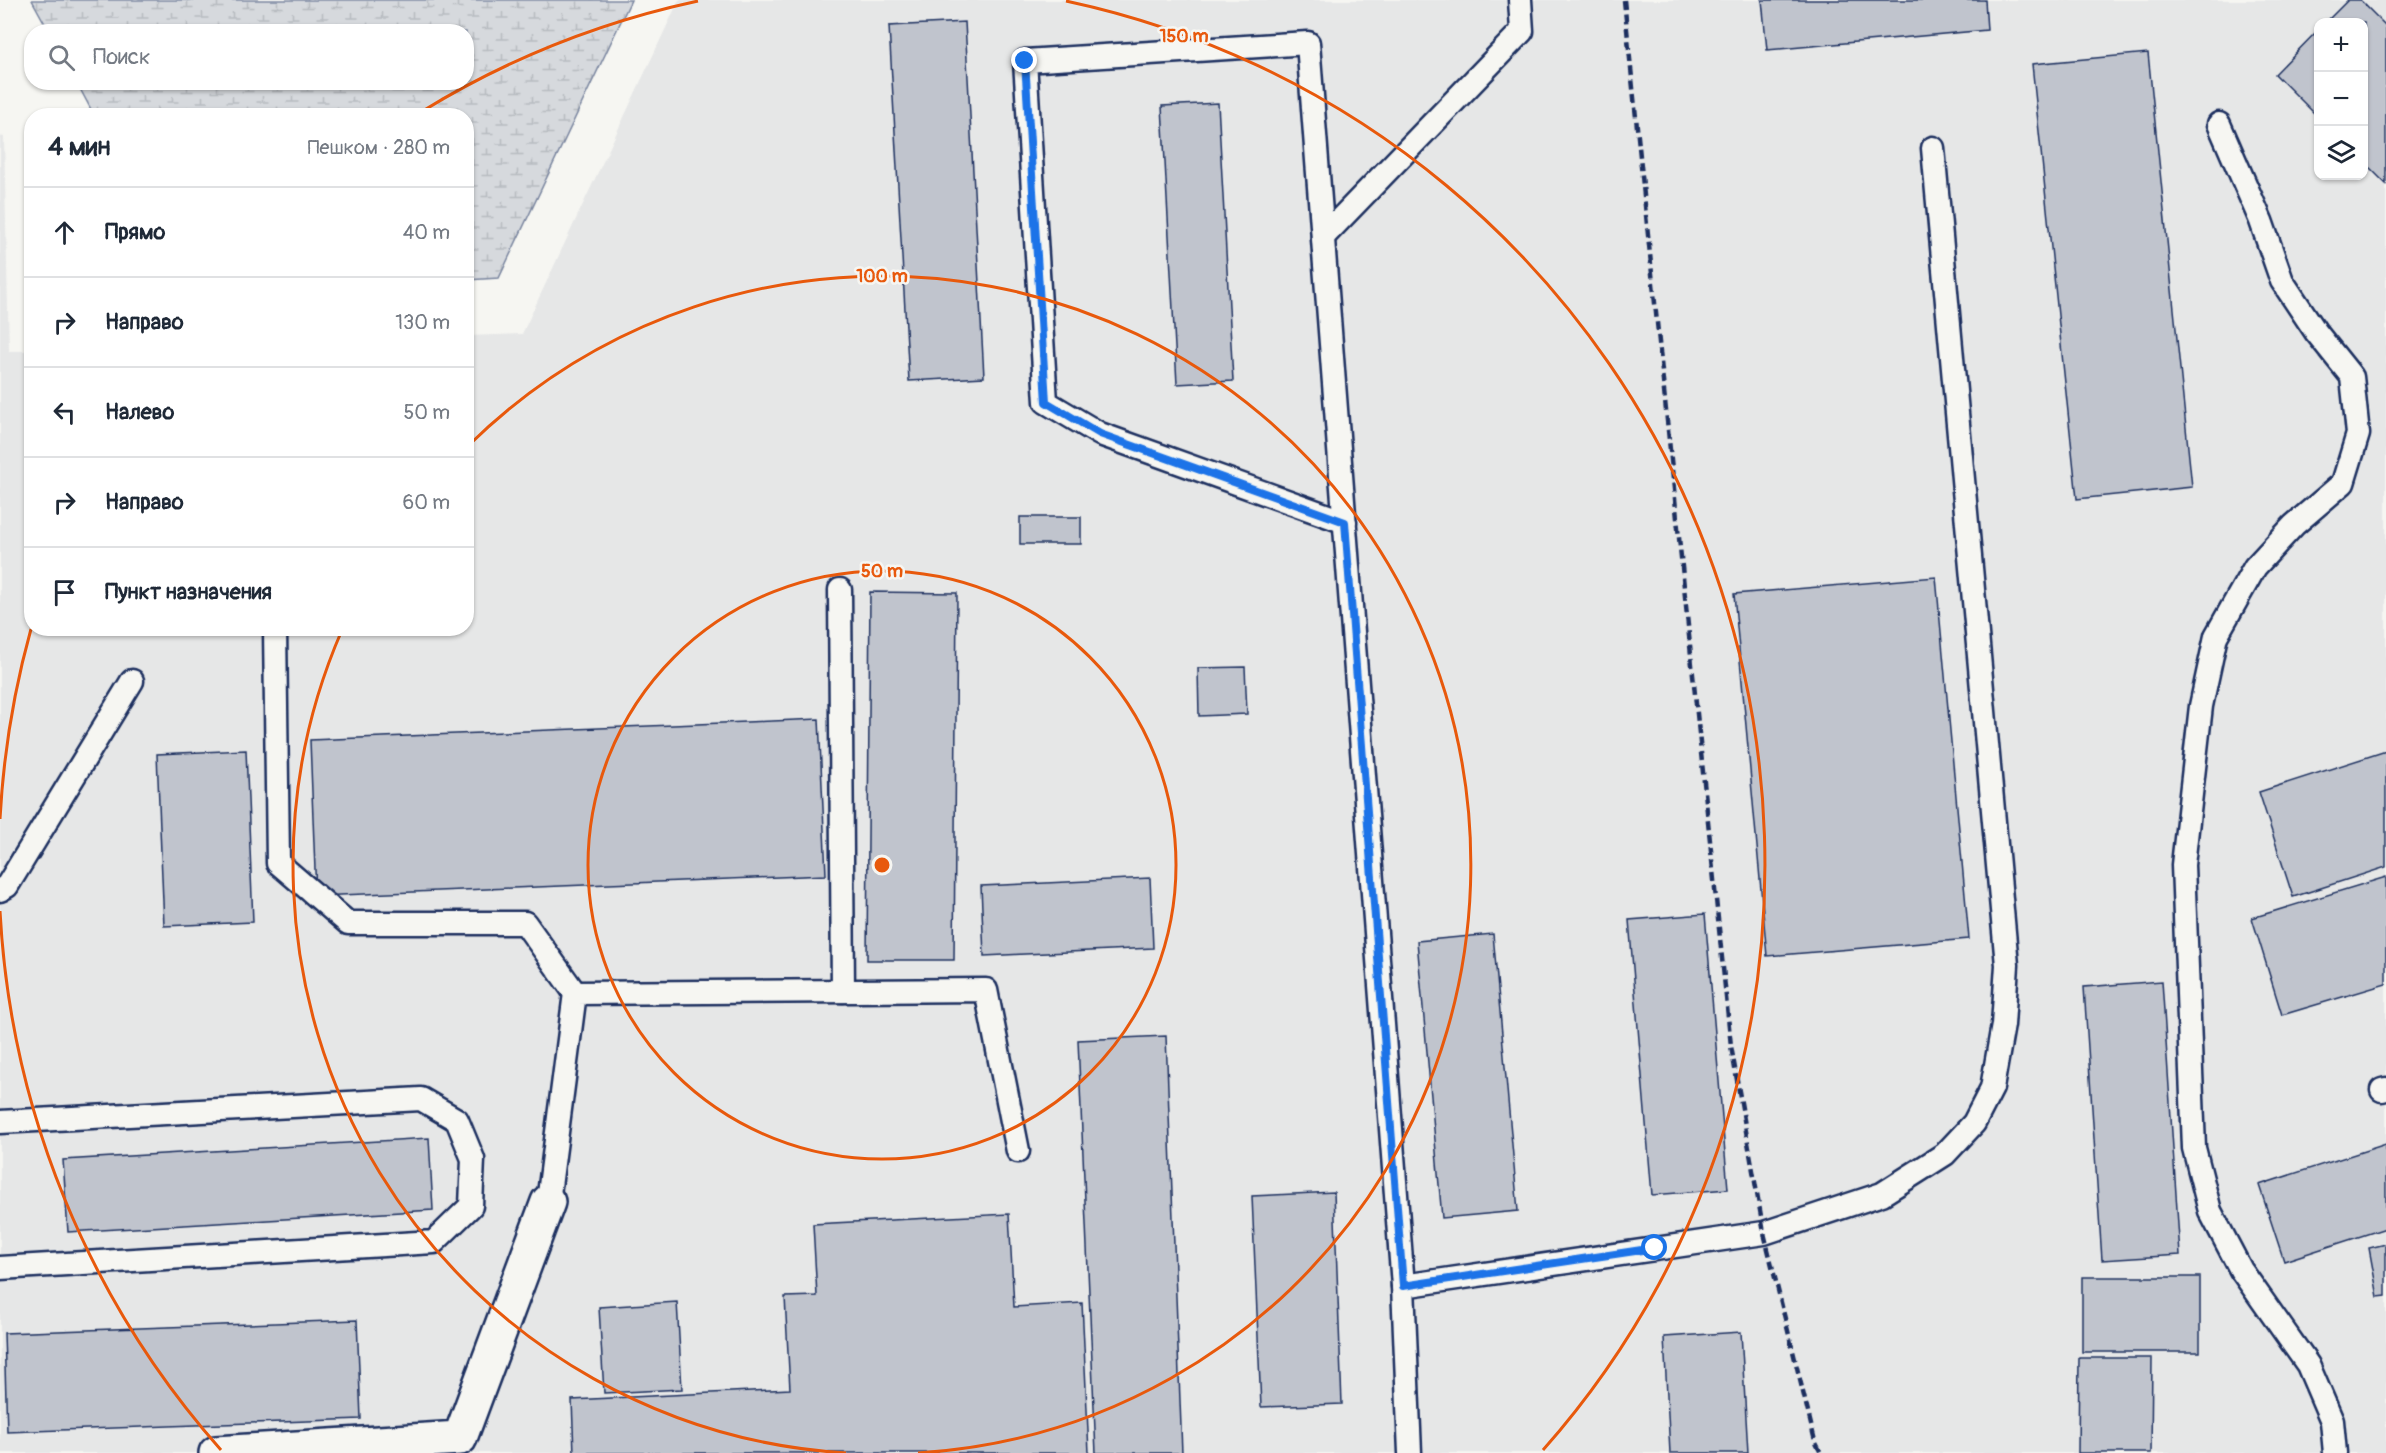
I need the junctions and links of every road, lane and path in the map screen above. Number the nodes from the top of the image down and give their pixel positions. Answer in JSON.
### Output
{"nodes":[{"id":1,"x":1520,"y":0,"type":"edge"},
{"id":2,"x":2219,"y":124,"type":"dead end"},
{"id":3,"x":1933,"y":148,"type":"dead end"},
{"id":4,"x":1323,"y":237,"type":"junction"},
{"id":5,"x":1345,"y":522,"type":"junction"},
{"id":6,"x":840,"y":590,"type":"dead end"},
{"id":7,"x":275,"y":636,"type":"edge"},
{"id":8,"x":132,"y":681,"type":"dead end"},
{"id":9,"x":0,"y":890,"type":"edge"},
{"id":10,"x":843,"y":991,"type":"junction"},
{"id":11,"x":575,"y":993,"type":"junction"},
{"id":12,"x":0,"y":1122,"type":"edge"},
{"id":13,"x":1018,"y":1151,"type":"dead end"},
{"id":14,"x":548,"y":1202,"type":"joint"},
{"id":15,"x":0,"y":1268,"type":"edge"},
{"id":16,"x":1403,"y":1286,"type":"junction"},
{"id":17,"x":216,"y":1453,"type":"edge"},
{"id":18,"x":1410,"y":1453,"type":"edge"},
{"id":19,"x":2335,"y":1453,"type":"edge"}],
"edges":[{"from":1,"to":4,"type":"lane"},
{"from":2,"to":19,"type":"lane"},
{"from":3,"to":16,"type":"lane"},
{"from":4,"to":5,"type":"lane"},
{"from":4,"to":5,"type":"lane"},
{"from":5,"to":16,"type":"lane"},
{"from":6,"to":10,"type":"lane"},
{"from":7,"to":11,"type":"lane"},
{"from":8,"to":9,"type":"lane"},
{"from":10,"to":11,"type":"lane"},
{"from":10,"to":13,"type":"lane"},
{"from":11,"to":14,"type":"lane"},
{"from":12,"to":15,"type":"lane"},
{"from":14,"to":17,"type":"street"},
{"from":16,"to":18,"type":"lane"}]}
